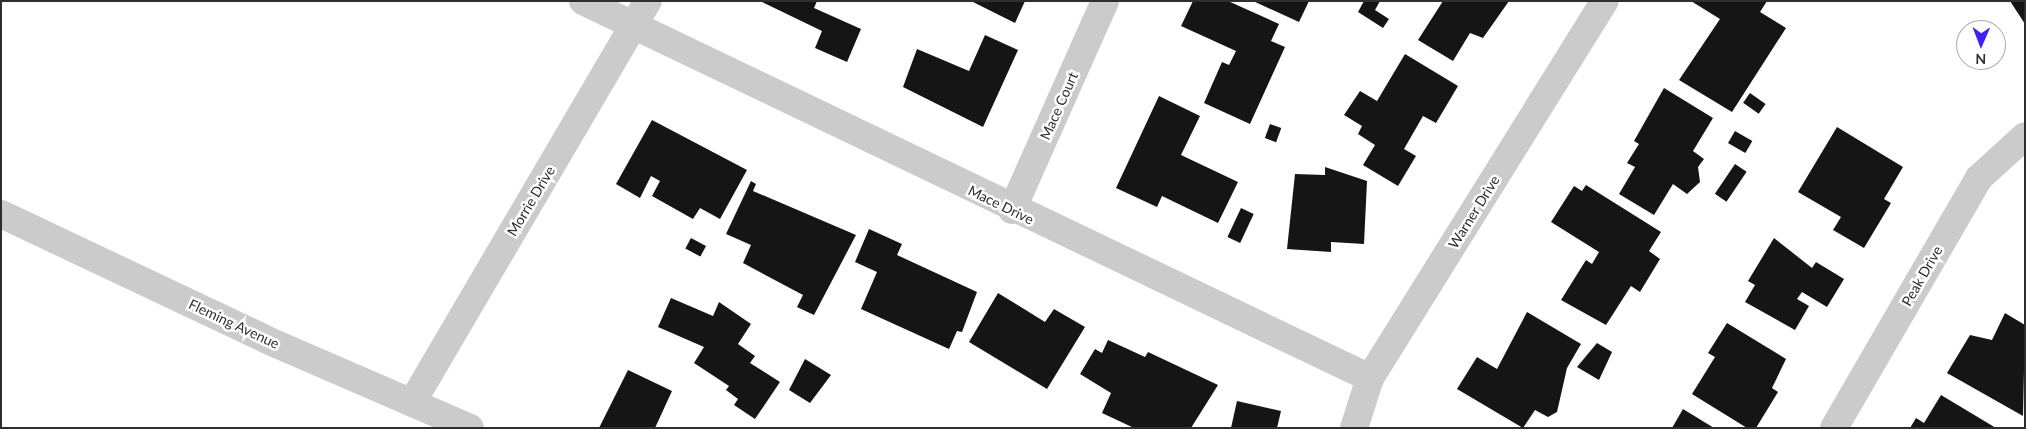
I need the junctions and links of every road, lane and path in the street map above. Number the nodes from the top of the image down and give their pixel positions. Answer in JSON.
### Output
{"nodes":[{"id":1,"x":583,"y":1,"type":"edge"},
{"id":2,"x":648,"y":1,"type":"edge"},
{"id":3,"x":1105,"y":1,"type":"edge"},
{"id":4,"x":1605,"y":1,"type":"edge"},
{"id":5,"x":634,"y":27,"type":"junction"},
{"id":6,"x":2025,"y":136,"type":"edge"},
{"id":7,"x":1012,"y":210,"type":"junction"},
{"id":8,"x":1,"y":214,"type":"edge"},
{"id":9,"x":1370,"y":378,"type":"junction"},
{"id":10,"x":414,"y":400,"type":"junction"},
{"id":11,"x":470,"y":428,"type":"edge"},
{"id":12,"x":1354,"y":428,"type":"edge"},
{"id":13,"x":1834,"y":428,"type":"edge"}],
"edges":[{"from":1,"to":5,"type":"street","name":"Mace Drive"},
{"from":2,"to":5,"type":"street","name":"Morrie Drive"},
{"from":3,"to":7,"type":"street","name":"Mace Court"},
{"from":4,"to":9,"type":"street","name":"Warner Drive"},
{"from":5,"to":7,"type":"street","name":"Mace Drive"},
{"from":5,"to":10,"type":"street","name":"Morrie Drive"},
{"from":6,"to":13,"type":"street","name":"Peak Drive"},
{"from":7,"to":9,"type":"street","name":"Mace Drive"},
{"from":8,"to":10,"type":"street","name":"Fleming Avenue"},
{"from":9,"to":12,"type":"street","name":"Warner Drive"},
{"from":10,"to":11,"type":"street","name":"Fleming Avenue"}]}
